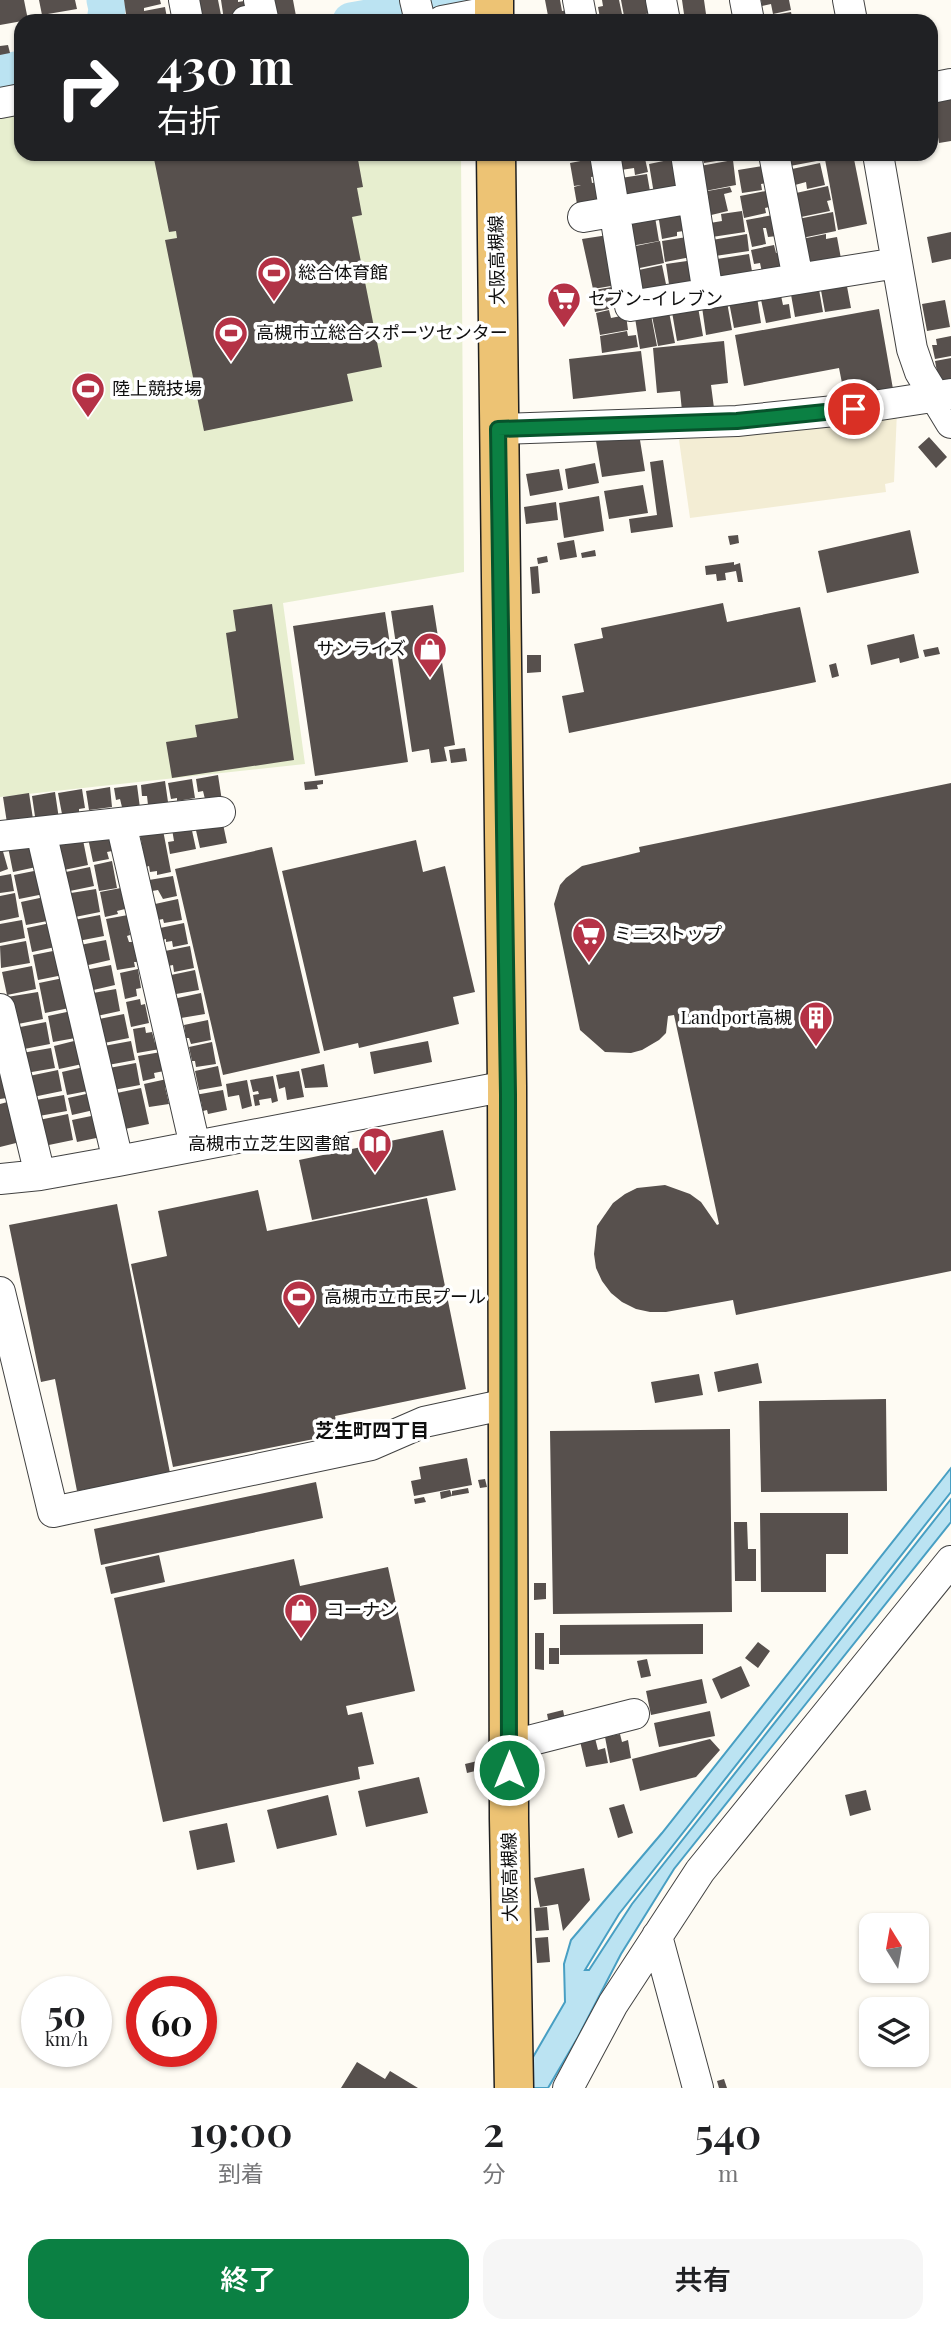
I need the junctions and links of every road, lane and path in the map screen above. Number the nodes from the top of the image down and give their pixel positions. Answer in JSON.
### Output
{"nodes":[{"id":1,"x":496,"y":161,"type":"edge"},
{"id":2,"x":606,"y":161,"type":"edge"},
{"id":3,"x":687,"y":161,"type":"edge"},
{"id":4,"x":775,"y":161,"type":"edge"},
{"id":5,"x":879,"y":161,"type":"edge"},
{"id":6,"x":693,"y":198,"type":"junction"},
{"id":7,"x":614,"y":211,"type":"junction"},
{"id":8,"x":583,"y":217,"type":"dead end"},
{"id":9,"x":897,"y":263,"type":"junction"},
{"id":10,"x":798,"y":279,"type":"junction"},
{"id":11,"x":708,"y":294,"type":"junction"},
{"id":12,"x":943,"y":395,"type":"edge"},
{"id":13,"x":951,"y":423,"type":"edge"},
{"id":14,"x":498,"y":429,"type":"junction"},
{"id":15,"x":220,"y":812,"type":"dead end"},
{"id":16,"x":121,"y":823,"type":"junction"},
{"id":17,"x":41,"y":832,"type":"junction"},
{"id":18,"x":0,"y":836,"type":"edge"},
{"id":19,"x":0,"y":1009,"type":"edge"},
{"id":20,"x":507,"y":1086,"type":"junction"},
{"id":21,"x":194,"y":1146,"type":"junction"},
{"id":22,"x":118,"y":1161,"type":"junction"},
{"id":23,"x":40,"y":1175,"type":"junction"},
{"id":24,"x":0,"y":1179,"type":"edge"},
{"id":25,"x":0,"y":1292,"type":"edge"},
{"id":26,"x":507,"y":1404,"type":"junction"},
{"id":27,"x":951,"y":1561,"type":"edge"},
{"id":28,"x":635,"y":1714,"type":"dead end"},
{"id":29,"x":509,"y":1746,"type":"junction"},
{"id":30,"x":657,"y":1936,"type":"junction"},
{"id":31,"x":514,"y":2083,"type":"edge"},
{"id":32,"x":568,"y":2088,"type":"edge"},
{"id":33,"x":698,"y":2088,"type":"edge"}],
"edges":[{"from":1,"to":14,"type":"main road","name":"大阪高槻線"},
{"from":2,"to":7,"type":"street"},
{"from":3,"to":6,"type":"street"},
{"from":4,"to":10,"type":"street"},
{"from":5,"to":9,"type":"street"},
{"from":6,"to":7,"type":"street"},
{"from":6,"to":11,"type":"street"},
{"from":7,"to":8,"type":"street"},
{"from":7,"to":11,"type":"street"},
{"from":9,"to":10,"type":"street"},
{"from":9,"to":12,"type":"street"},
{"from":10,"to":11,"type":"street"},
{"from":12,"to":13,"type":"street"},
{"from":12,"to":14,"type":"street"},
{"from":14,"to":20,"type":"main road","name":"大阪高槻線"},
{"from":15,"to":16,"type":"street"},
{"from":16,"to":17,"type":"street"},
{"from":16,"to":21,"type":"street"},
{"from":17,"to":18,"type":"street"},
{"from":17,"to":22,"type":"street"},
{"from":19,"to":23,"type":"street"},
{"from":20,"to":21,"type":"street"},
{"from":20,"to":26,"type":"main road","name":"大阪高槻線"},
{"from":21,"to":22,"type":"street"},
{"from":22,"to":23,"type":"street"},
{"from":23,"to":24,"type":"street"},
{"from":25,"to":26,"type":"street"},
{"from":26,"to":29,"type":"main road","name":"大阪高槻線"},
{"from":27,"to":30,"type":"street"},
{"from":28,"to":29,"type":"street"},
{"from":29,"to":31,"type":"main road","name":"大阪高槻線"},
{"from":30,"to":32,"type":"street"},
{"from":30,"to":33,"type":"street"}]}
